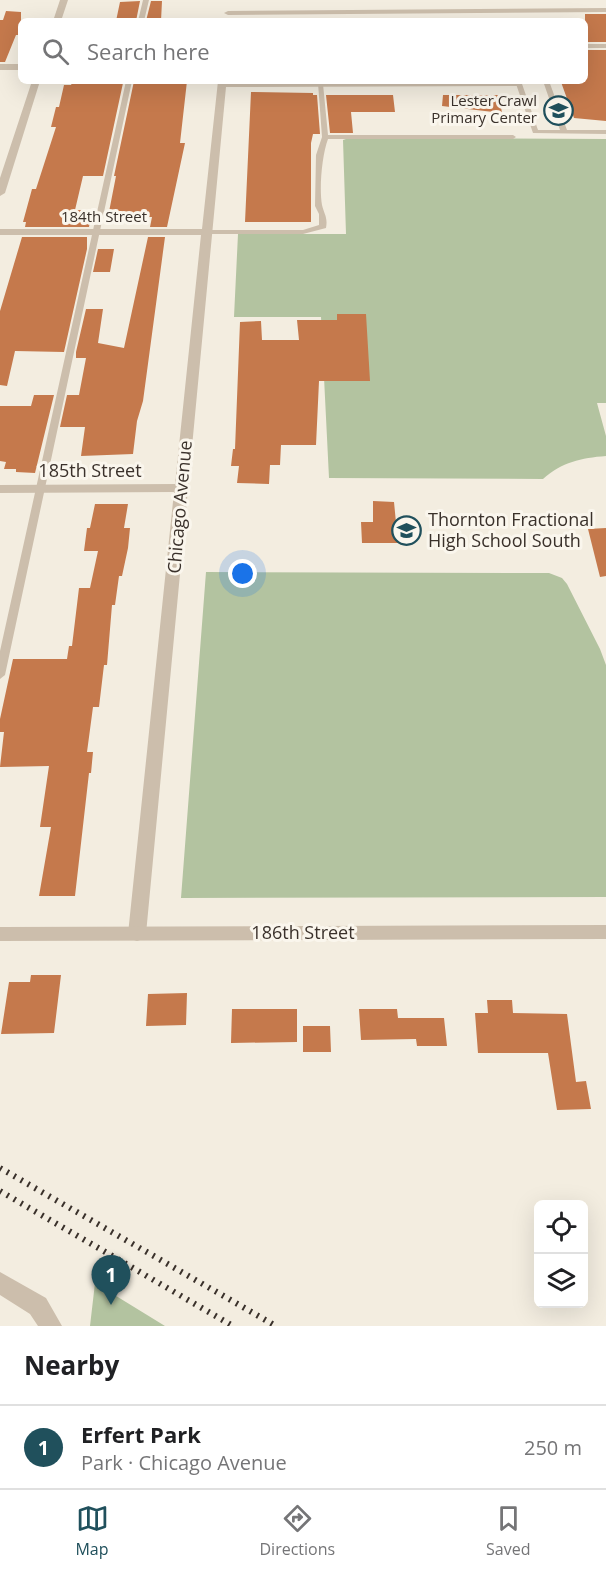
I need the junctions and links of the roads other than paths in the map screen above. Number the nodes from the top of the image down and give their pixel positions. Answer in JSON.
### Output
{"nodes":[{"id":1,"x":64,"y":0,"type":"edge"},
{"id":2,"x":146,"y":0,"type":"edge"},
{"id":3,"x":436,"y":0,"type":"edge"},
{"id":4,"x":606,"y":10,"type":"edge"},
{"id":5,"x":439,"y":11,"type":"junction"},
{"id":6,"x":228,"y":13,"type":"edge"},
{"id":7,"x":58,"y":18,"type":"edge"},
{"id":8,"x":142,"y":18,"type":"edge"},
{"id":9,"x":440,"y":18,"type":"edge"},
{"id":10,"x":588,"y":46,"type":"edge"},
{"id":11,"x":606,"y":46,"type":"edge"},
{"id":12,"x":0,"y":67,"type":"edge"},
{"id":13,"x":18,"y":67,"type":"edge"},
{"id":14,"x":35,"y":84,"type":"edge"},
{"id":15,"x":128,"y":84,"type":"edge"},
{"id":16,"x":222,"y":84,"type":"edge"},
{"id":17,"x":320,"y":84,"type":"edge"},
{"id":18,"x":519,"y":84,"type":"edge"},
{"id":19,"x":547,"y":84,"type":"edge"},
{"id":20,"x":564,"y":132,"type":"junction"},
{"id":21,"x":606,"y":132,"type":"edge"},
{"id":22,"x":325,"y":137,"type":"junction"},
{"id":23,"x":513,"y":137,"type":"dead end"},
{"id":24,"x":0,"y":193,"type":"edge"},
{"id":25,"x":0,"y":232,"type":"edge"},
{"id":26,"x":97,"y":232,"type":"junction"},
{"id":27,"x":208,"y":232,"type":"junction"},
{"id":28,"x":181,"y":488,"type":"junction"},
{"id":29,"x":0,"y":489,"type":"edge"},
{"id":30,"x":42,"y":489,"type":"junction"},
{"id":31,"x":0,"y":675,"type":"edge"},
{"id":32,"x":606,"y":932,"type":"edge"},
{"id":33,"x":0,"y":934,"type":"edge"},
{"id":34,"x":137,"y":934,"type":"junction"},
{"id":35,"x":0,"y":1283,"type":"edge"},
{"id":36,"x":51,"y":1326,"type":"edge"}],
"edges":[{"from":1,"to":7,"type":"street"},
{"from":2,"to":8,"type":"lane"},
{"from":3,"to":5,"type":"street"},
{"from":4,"to":5,"type":"street"},
{"from":5,"to":6,"type":"street"},
{"from":5,"to":9,"type":"street"},
{"from":10,"to":11,"type":"lane"},
{"from":12,"to":13,"type":"street"},
{"from":14,"to":24,"type":"street"},
{"from":15,"to":26,"type":"lane"},
{"from":16,"to":27,"type":"street","name":"Chicago Avenue"},
{"from":17,"to":22,"type":"lane"},
{"from":18,"to":20,"type":"lane"},
{"from":19,"to":20,"type":"lane"},
{"from":20,"to":21,"type":"lane"},
{"from":22,"to":23,"type":"lane"},
{"from":22,"to":27,"type":"lane"},
{"from":25,"to":26,"type":"street","name":"184th Street"},
{"from":26,"to":27,"type":"street","name":"184th Street"},
{"from":26,"to":30,"type":"lane"},
{"from":27,"to":28,"type":"street","name":"Chicago Avenue"},
{"from":28,"to":30,"type":"street","name":"185th Street"},
{"from":28,"to":34,"type":"street","name":"Chicago Avenue"},
{"from":29,"to":30,"type":"street","name":"185th Street"},
{"from":30,"to":31,"type":"lane"},
{"from":32,"to":34,"type":"street","name":"186th Street"},
{"from":33,"to":34,"type":"street","name":"186th Street"},
{"from":35,"to":36,"type":"street"}]}
